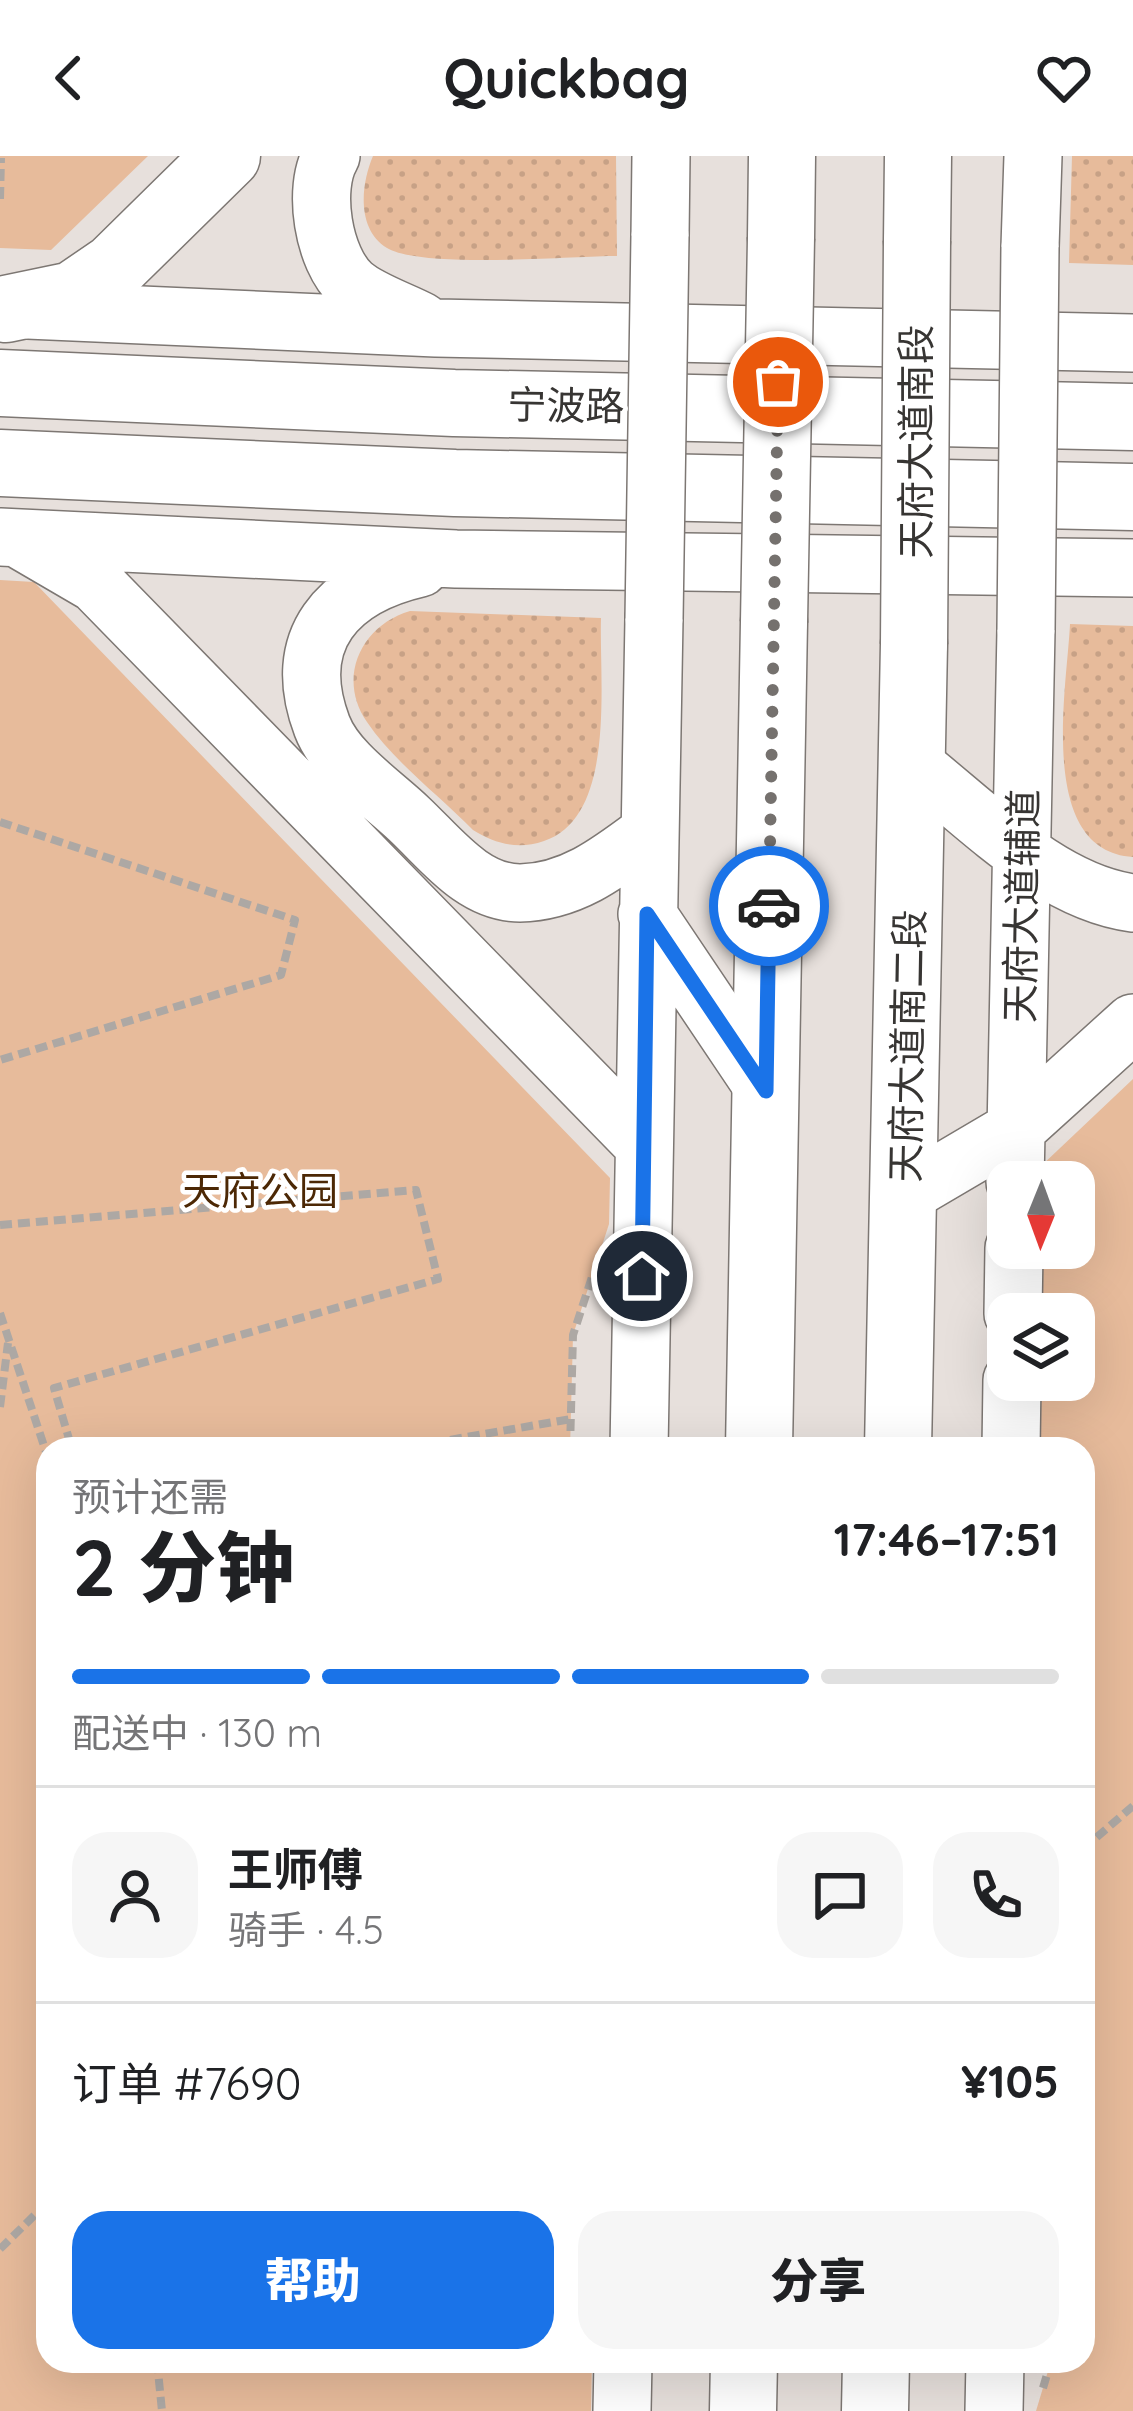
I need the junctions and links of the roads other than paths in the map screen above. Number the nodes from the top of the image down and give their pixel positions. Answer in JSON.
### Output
{"nodes":[{"id":1,"x":226,"y":156,"type":"edge"},
{"id":2,"x":331,"y":156,"type":"edge"},
{"id":3,"x":661,"y":156,"type":"edge"},
{"id":4,"x":782,"y":156,"type":"edge"},
{"id":5,"x":918,"y":156,"type":"edge"},
{"id":6,"x":1033,"y":156,"type":"edge"},
{"id":7,"x":3,"y":309,"type":"edge"},
{"id":8,"x":436,"y":328,"type":"junction"},
{"id":9,"x":1133,"y":343,"type":"edge"},
{"id":10,"x":0,"y":382,"type":"edge"},
{"id":11,"x":1133,"y":417,"type":"edge"},
{"id":12,"x":0,"y":463,"type":"edge"},
{"id":13,"x":1133,"y":497,"type":"edge"},
{"id":14,"x":7,"y":537,"type":"edge"},
{"id":15,"x":456,"y":560,"type":"junction"},
{"id":16,"x":1133,"y":568,"type":"edge"},
{"id":17,"x":914,"y":644,"type":"joint"},
{"id":18,"x":914,"y":765,"type":"junction"},
{"id":19,"x":650,"y":832,"type":"junction"},
{"id":20,"x":1022,"y":850,"type":"junction"},
{"id":21,"x":1133,"y":903,"type":"edge"},
{"id":22,"x":647,"y":914,"type":"junction"},
{"id":23,"x":1133,"y":1023,"type":"edge"},
{"id":24,"x":766,"y":1091,"type":"junction"},
{"id":25,"x":644,"y":1145,"type":"junction"},
{"id":26,"x":1016,"y":1156,"type":"edge"},
{"id":27,"x":904,"y":1195,"type":"junction"},
{"id":28,"x":1012,"y":1401,"type":"edge"},
{"id":29,"x":639,"y":1437,"type":"edge"},
{"id":30,"x":760,"y":1437,"type":"edge"},
{"id":31,"x":898,"y":1437,"type":"edge"},
{"id":32,"x":1011,"y":1437,"type":"edge"},
{"id":33,"x":623,"y":2373,"type":"edge"},
{"id":34,"x":743,"y":2373,"type":"edge"},
{"id":35,"x":876,"y":2373,"type":"edge"},
{"id":36,"x":994,"y":2373,"type":"edge"},
{"id":37,"x":622,"y":2411,"type":"edge"},
{"id":38,"x":743,"y":2411,"type":"edge"},
{"id":39,"x":875,"y":2411,"type":"edge"},
{"id":40,"x":994,"y":2411,"type":"edge"}],
"edges":[{"from":1,"to":7,"type":"main road"},
{"from":2,"to":8,"type":"street"},
{"from":3,"to":19,"type":"street","bridge":true},
{"from":4,"to":24,"type":"main road","bridge":true},
{"from":5,"to":17,"type":"main road","name":"天府大道南段","bridge":true},
{"from":6,"to":20,"type":"street","name":"天府大道辅道","bridge":true},
{"from":7,"to":8,"type":"street"},
{"from":8,"to":9,"type":"street"},
{"from":10,"to":11,"type":"main road","name":"宁波路"},
{"from":12,"to":13,"type":"main road","name":"宁波路"},
{"from":14,"to":15,"type":"street"},
{"from":14,"to":25,"type":"street"},
{"from":15,"to":16,"type":"street"},
{"from":15,"to":19,"type":"street"},
{"from":17,"to":18,"type":"main road","name":"天府大道南二段"},
{"from":18,"to":20,"type":"street"},
{"from":18,"to":27,"type":"main road","name":"天府大道南二段"},
{"from":19,"to":22,"type":"street"},
{"from":20,"to":21,"type":"street"},
{"from":20,"to":26,"type":"street","name":"天府大道辅道"},
{"from":22,"to":24,"type":"street"},
{"from":22,"to":25,"type":"street"},
{"from":23,"to":26,"type":"street"},
{"from":24,"to":30,"type":"main road"},
{"from":25,"to":29,"type":"street"},
{"from":26,"to":27,"type":"street"},
{"from":27,"to":31,"type":"main road","name":"天府大道南二段"},
{"from":28,"to":32,"type":"street"},
{"from":33,"to":37,"type":"street"},
{"from":34,"to":38,"type":"main road"},
{"from":35,"to":39,"type":"main road"},
{"from":36,"to":40,"type":"street"}]}
